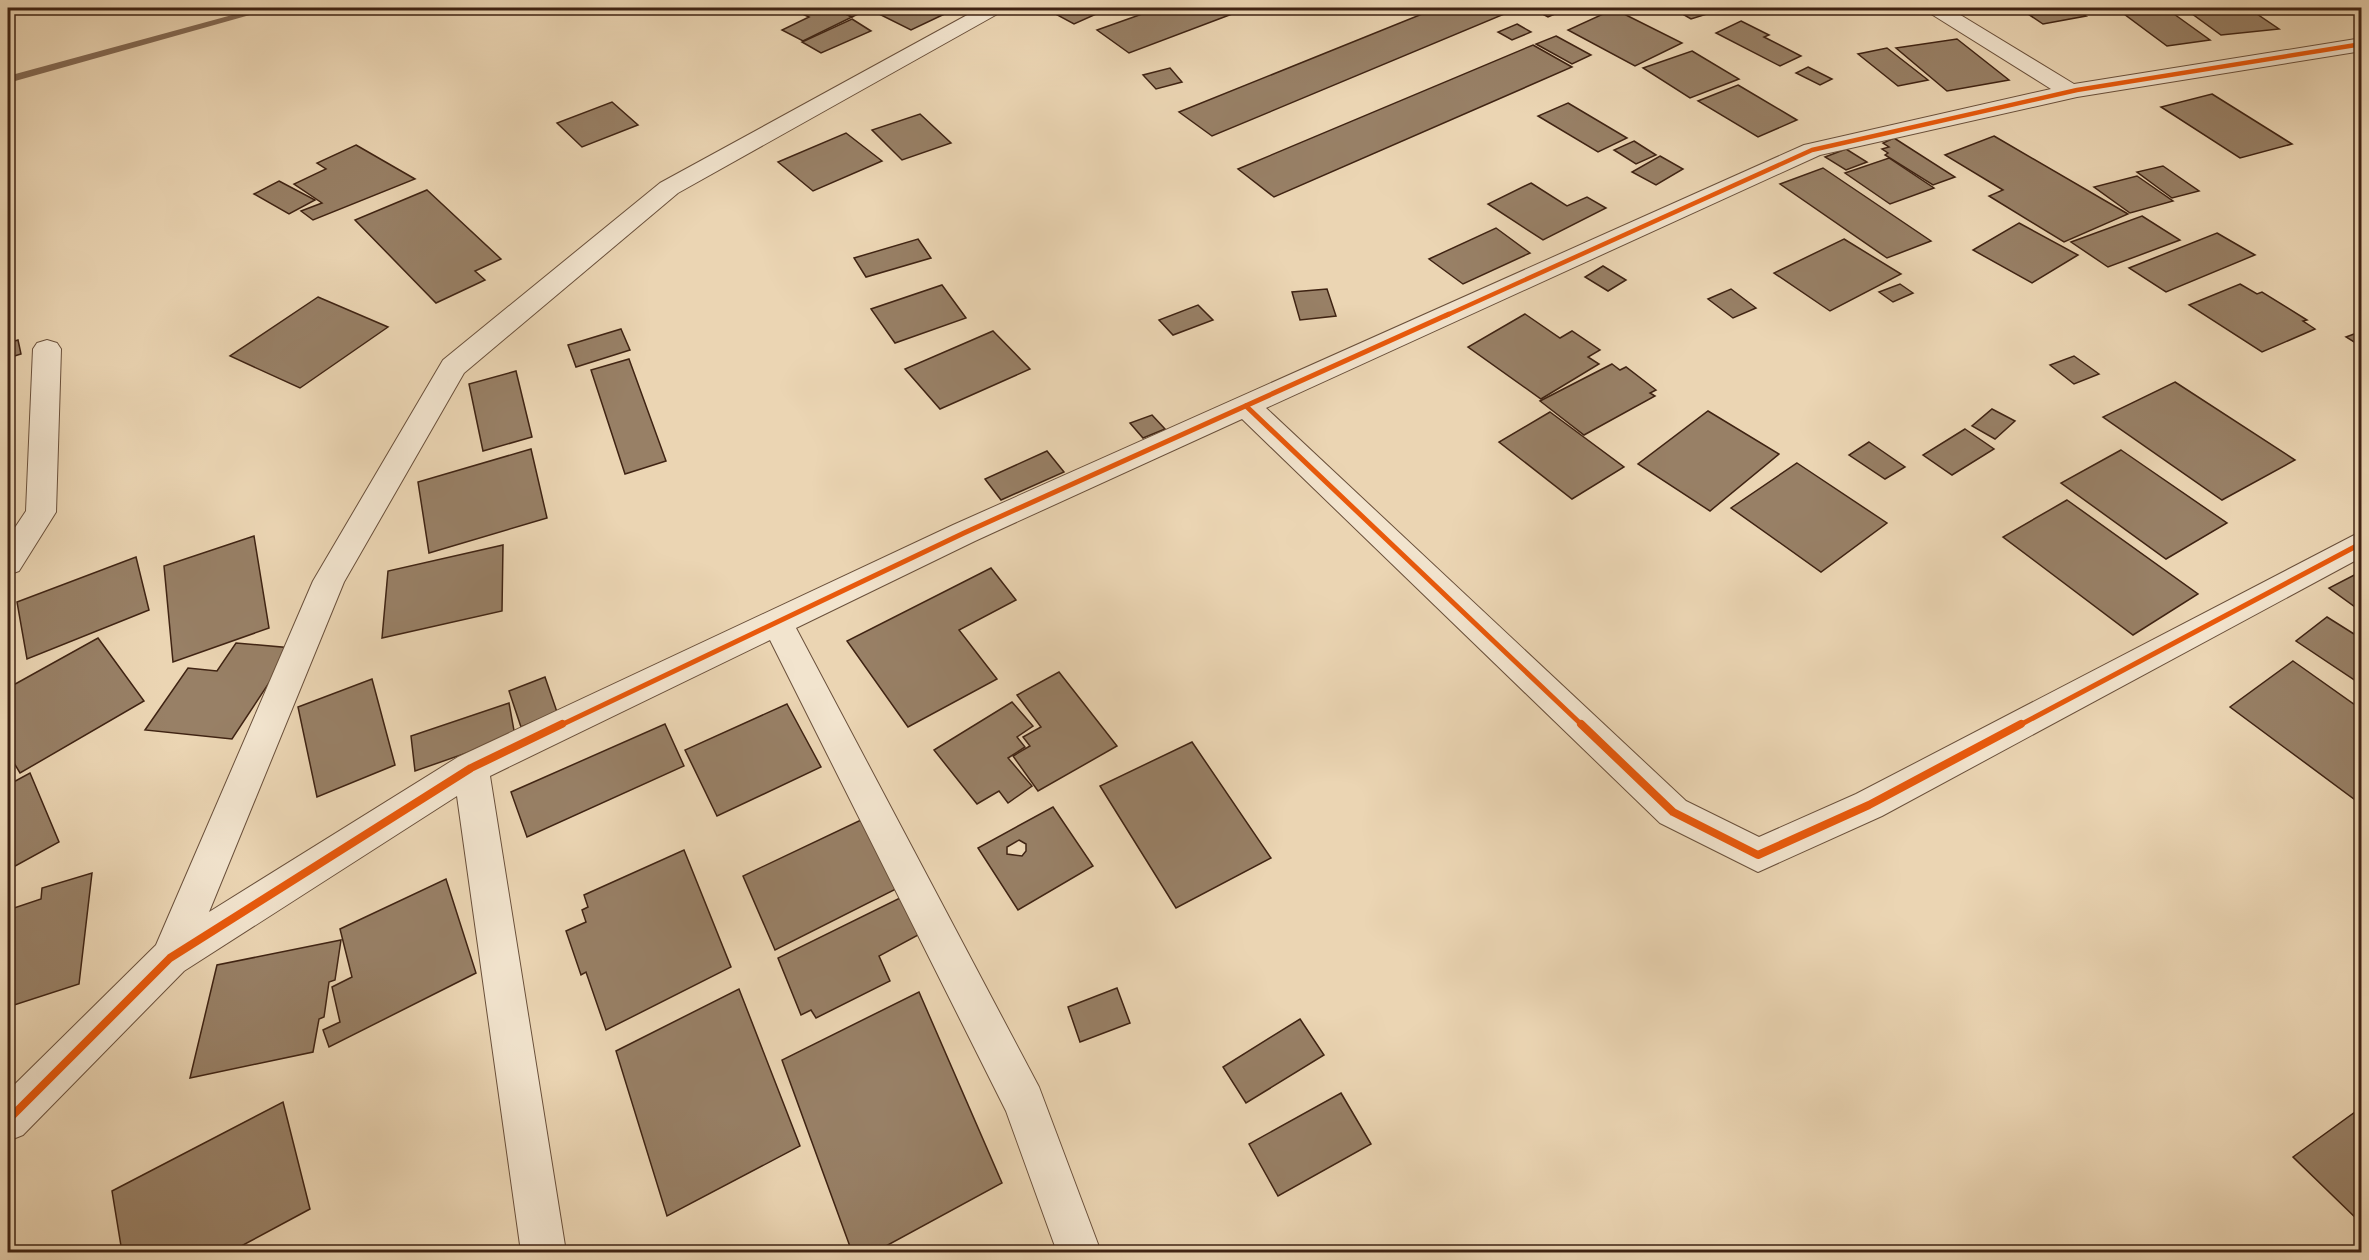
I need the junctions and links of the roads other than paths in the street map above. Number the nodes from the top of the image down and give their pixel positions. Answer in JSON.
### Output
{"nodes":[{"id":1,"x":994,"y":8,"type":"edge"},
{"id":2,"x":1935,"y":8,"type":"edge"},
{"id":3,"x":2361,"y":44,"type":"edge"},
{"id":4,"x":2070,"y":91,"type":"junction"},
{"id":5,"x":47,"y":349,"type":"dead end"},
{"id":6,"x":1246,"y":406,"type":"junction"},
{"id":7,"x":2361,"y":543,"type":"edge"},
{"id":8,"x":8,"y":563,"type":"edge"},
{"id":9,"x":777,"y":622,"type":"junction"},
{"id":10,"x":471,"y":768,"type":"junction"},
{"id":11,"x":170,"y":958,"type":"junction"},
{"id":12,"x":8,"y":1120,"type":"edge"},
{"id":13,"x":544,"y":1252,"type":"edge"},
{"id":14,"x":1079,"y":1252,"type":"edge"}],
"edges":[{"from":1,"to":11,"type":"street"},
{"from":2,"to":4,"type":"street"},
{"from":3,"to":4,"type":"street"},
{"from":4,"to":6,"type":"street"},
{"from":5,"to":8,"type":"street"},
{"from":6,"to":7,"type":"street"},
{"from":6,"to":9,"type":"street"},
{"from":9,"to":10,"type":"street"},
{"from":9,"to":14,"type":"street"},
{"from":10,"to":11,"type":"street"},
{"from":10,"to":13,"type":"street"},
{"from":11,"to":12,"type":"street"}]}
